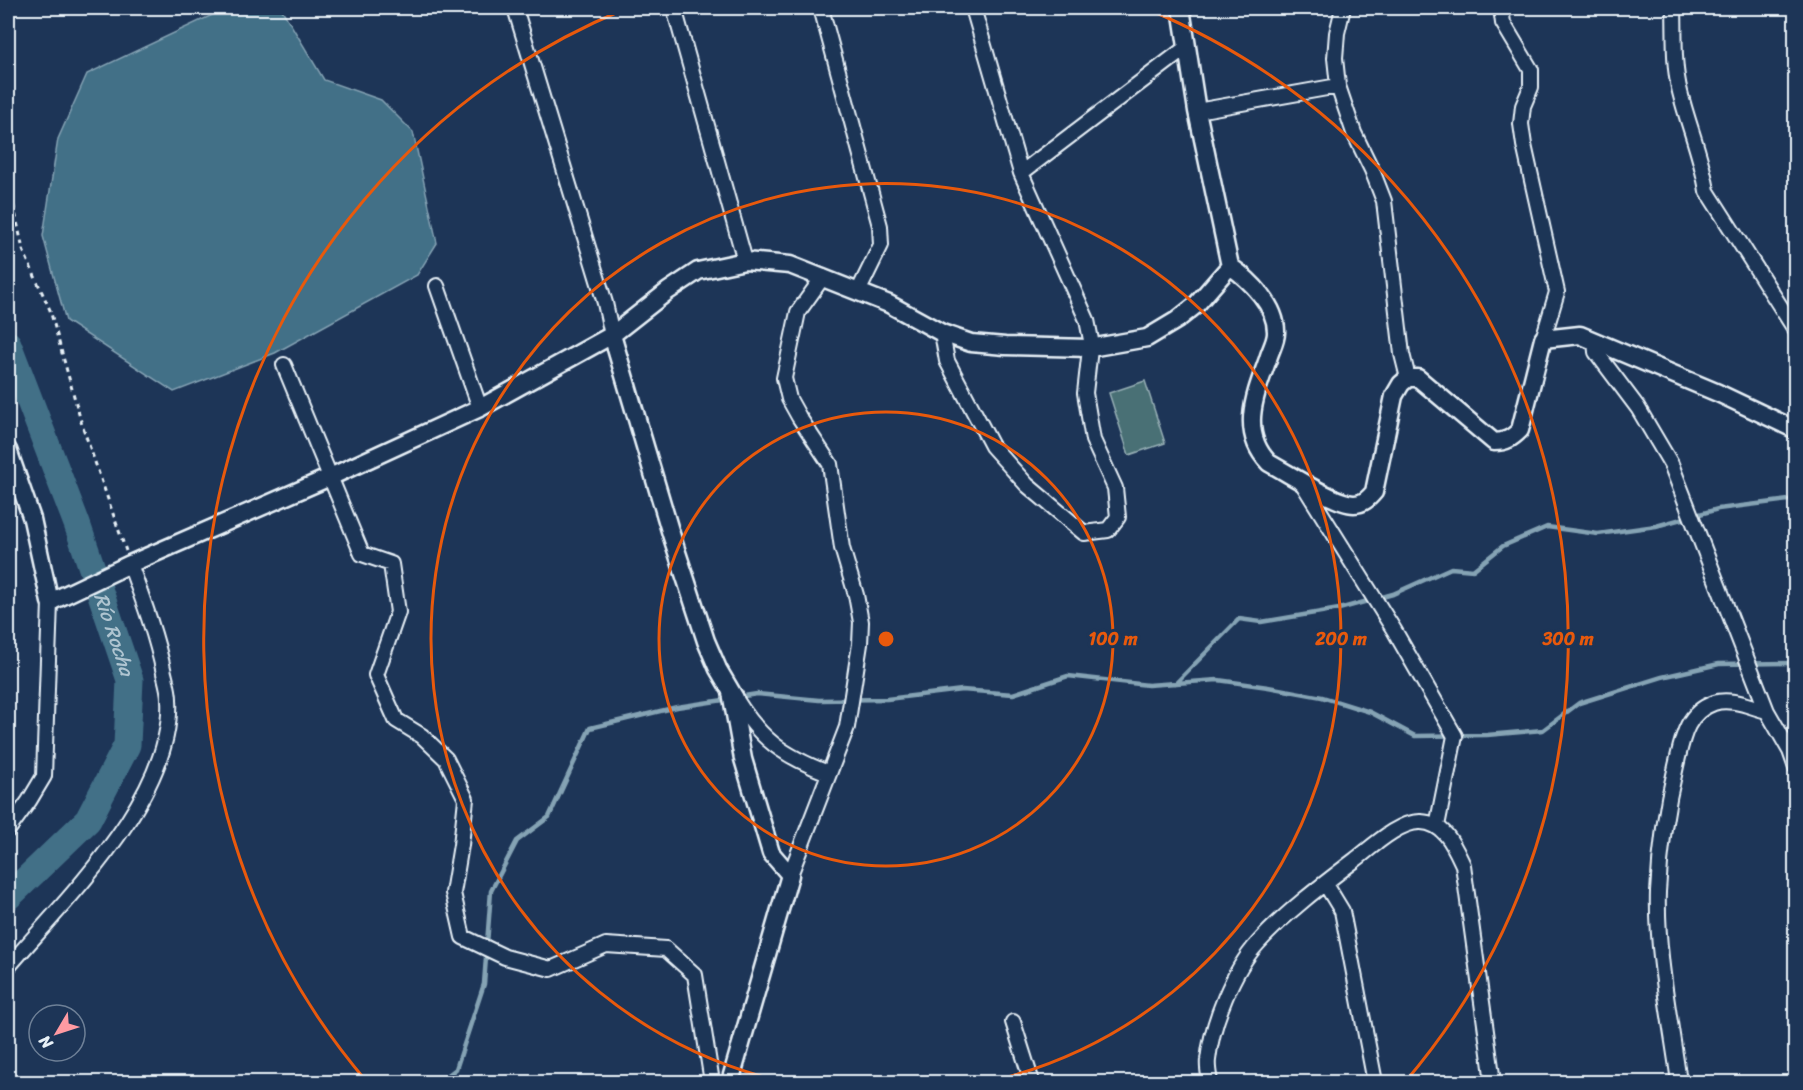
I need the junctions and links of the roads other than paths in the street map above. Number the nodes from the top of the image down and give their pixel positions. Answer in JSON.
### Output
{"nodes":[{"id":1,"x":674,"y":8,"type":"edge"},
{"id":2,"x":820,"y":8,"type":"edge"},
{"id":3,"x":1181,"y":8,"type":"edge"},
{"id":4,"x":1343,"y":8,"type":"edge"},
{"id":5,"x":1501,"y":8,"type":"edge"},
{"id":6,"x":1674,"y":8,"type":"edge"},
{"id":7,"x":519,"y":9,"type":"edge"},
{"id":8,"x":978,"y":10,"type":"edge"},
{"id":9,"x":1187,"y":47,"type":"junction"},
{"id":10,"x":1338,"y":86,"type":"junction"},
{"id":11,"x":1197,"y":111,"type":"junction"},
{"id":12,"x":1021,"y":173,"type":"junction"},
{"id":13,"x":745,"y":261,"type":"junction"},
{"id":14,"x":1230,"y":266,"type":"junction"},
{"id":15,"x":823,"y":277,"type":"junction"},
{"id":16,"x":437,"y":286,"type":"dead end"},
{"id":17,"x":858,"y":292,"type":"junction"},
{"id":18,"x":1796,"y":332,"type":"edge"},
{"id":19,"x":942,"y":333,"type":"junction"},
{"id":20,"x":612,"y":335,"type":"junction"},
{"id":21,"x":1543,"y":339,"type":"junction"},
{"id":22,"x":1595,"y":341,"type":"junction"},
{"id":23,"x":1090,"y":348,"type":"junction"},
{"id":24,"x":284,"y":365,"type":"dead end"},
{"id":25,"x":1408,"y":378,"type":"junction"},
{"id":26,"x":480,"y":408,"type":"junction"},
{"id":27,"x":1796,"y":430,"type":"edge"},
{"id":28,"x":8,"y":450,"type":"edge"},
{"id":29,"x":330,"y":477,"type":"junction"},
{"id":30,"x":1300,"y":479,"type":"junction"},
{"id":31,"x":123,"y":567,"type":"junction"},
{"id":32,"x":50,"y":602,"type":"junction"},
{"id":33,"x":733,"y":695,"type":"junction"},
{"id":34,"x":1767,"y":711,"type":"junction"},
{"id":35,"x":1796,"y":768,"type":"edge"},
{"id":36,"x":828,"y":773,"type":"junction"},
{"id":37,"x":1437,"y":826,"type":"junction"},
{"id":38,"x":8,"y":830,"type":"edge"},
{"id":39,"x":790,"y":875,"type":"junction"},
{"id":40,"x":1325,"y":883,"type":"junction"},
{"id":41,"x":8,"y":967,"type":"edge"},
{"id":42,"x":1013,"y":1022,"type":"dead end"},
{"id":43,"x":712,"y":1083,"type":"edge"},
{"id":44,"x":730,"y":1083,"type":"edge"},
{"id":45,"x":1032,"y":1083,"type":"edge"},
{"id":46,"x":1210,"y":1083,"type":"edge"},
{"id":47,"x":1375,"y":1083,"type":"edge"},
{"id":48,"x":1493,"y":1083,"type":"edge"},
{"id":49,"x":1679,"y":1083,"type":"edge"}],
"edges":[{"from":1,"to":13,"type":"street"},
{"from":2,"to":17,"type":"street"},
{"from":3,"to":9,"type":"street"},
{"from":4,"to":10,"type":"street"},
{"from":5,"to":21,"type":"street"},
{"from":6,"to":18,"type":"street"},
{"from":7,"to":20,"type":"street"},
{"from":8,"to":12,"type":"street"},
{"from":9,"to":11,"type":"street"},
{"from":9,"to":12,"type":"street"},
{"from":10,"to":11,"type":"street"},
{"from":10,"to":25,"type":"street"},
{"from":11,"to":14,"type":"street"},
{"from":12,"to":23,"type":"street"},
{"from":13,"to":15,"type":"street"},
{"from":13,"to":20,"type":"street"},
{"from":14,"to":23,"type":"street"},
{"from":14,"to":30,"type":"street"},
{"from":15,"to":17,"type":"street"},
{"from":15,"to":36,"type":"street"},
{"from":16,"to":26,"type":"street"},
{"from":17,"to":19,"type":"street"},
{"from":19,"to":23,"type":"street"},
{"from":19,"to":23,"type":"street"},
{"from":20,"to":26,"type":"street"},
{"from":20,"to":33,"type":"street"},
{"from":21,"to":22,"type":"street"},
{"from":21,"to":25,"type":"street"},
{"from":22,"to":27,"type":"street"},
{"from":22,"to":34,"type":"street"},
{"from":24,"to":29,"type":"street"},
{"from":25,"to":30,"type":"street"},
{"from":26,"to":29,"type":"street"},
{"from":28,"to":32,"type":"street"},
{"from":29,"to":31,"type":"street"},
{"from":29,"to":43,"type":"street"},
{"from":30,"to":37,"type":"street"},
{"from":31,"to":32,"type":"street"},
{"from":31,"to":41,"type":"street"},
{"from":32,"to":38,"type":"street"},
{"from":33,"to":36,"type":"street"},
{"from":33,"to":39,"type":"street"},
{"from":34,"to":35,"type":"street"},
{"from":34,"to":49,"type":"street"},
{"from":36,"to":39,"type":"street"},
{"from":37,"to":40,"type":"street"},
{"from":37,"to":48,"type":"street"},
{"from":39,"to":44,"type":"street"},
{"from":40,"to":46,"type":"street"},
{"from":40,"to":47,"type":"street"},
{"from":42,"to":45,"type":"street"}]}
